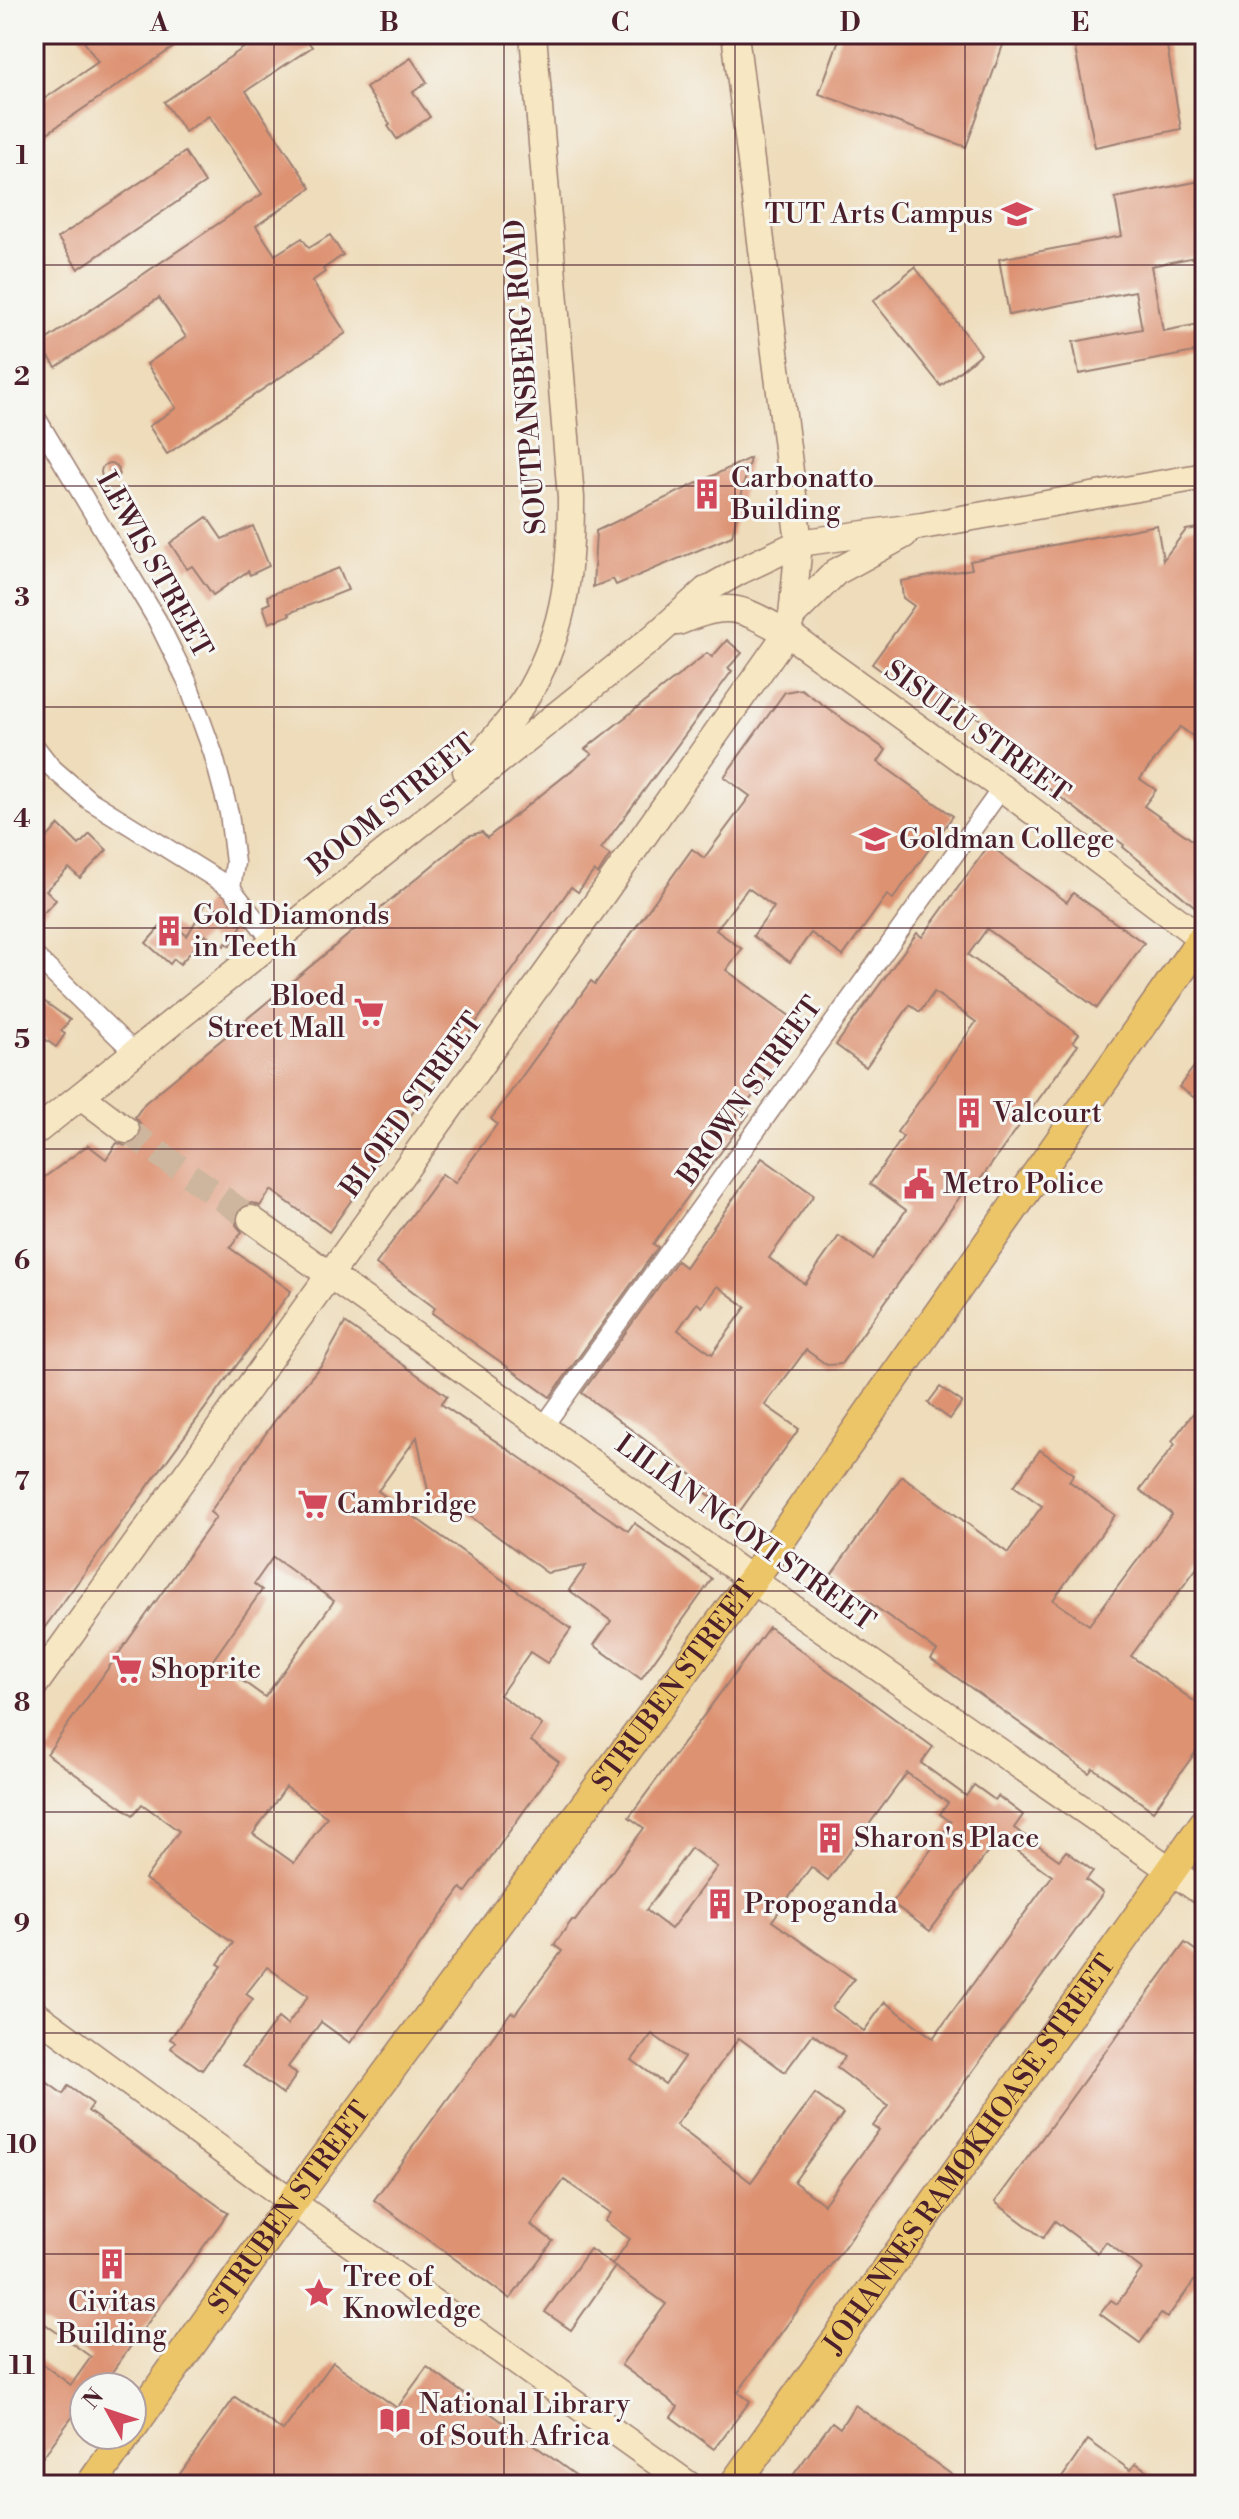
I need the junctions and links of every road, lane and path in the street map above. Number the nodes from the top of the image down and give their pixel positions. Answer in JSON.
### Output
{"nodes":[{"id":1,"x":533,"y":34,"type":"edge"},
{"id":2,"x":735,"y":34,"type":"edge"},
{"id":3,"x":36,"y":420,"type":"edge"},
{"id":4,"x":1205,"y":476,"type":"edge"},
{"id":5,"x":922,"y":526,"type":"junction"},
{"id":6,"x":799,"y":543,"type":"junction"},
{"id":7,"x":790,"y":624,"type":"junction"},
{"id":8,"x":667,"y":627,"type":"junction"},
{"id":9,"x":34,"y":745,"type":"edge"},
{"id":10,"x":42,"y":771,"type":"edge"},
{"id":11,"x":1002,"y":788,"type":"junction"},
{"id":12,"x":427,"y":817,"type":"junction"},
{"id":13,"x":231,"y":888,"type":"junction"},
{"id":14,"x":1204,"y":938,"type":"edge"},
{"id":15,"x":273,"y":942,"type":"junction"},
{"id":16,"x":34,"y":955,"type":"edge"},
{"id":17,"x":134,"y":1052,"type":"junction"},
{"id":18,"x":81,"y":1096,"type":"junction"},
{"id":19,"x":126,"y":1130,"type":"tunnel mouth"},
{"id":20,"x":34,"y":1133,"type":"edge"},
{"id":21,"x":251,"y":1219,"type":"tunnel mouth"},
{"id":22,"x":329,"y":1276,"type":"junction"},
{"id":23,"x":543,"y":1427,"type":"junction"},
{"id":24,"x":752,"y":1580,"type":"junction"},
{"id":25,"x":34,"y":1686,"type":"edge"},
{"id":26,"x":1205,"y":1823,"type":"edge"},
{"id":27,"x":1172,"y":1871,"type":"junction"},
{"id":28,"x":1205,"y":1894,"type":"edge"},
{"id":29,"x":34,"y":2013,"type":"edge"},
{"id":30,"x":292,"y":2202,"type":"junction"},
{"id":31,"x":148,"y":2404,"type":"edge"},
{"id":32,"x":115,"y":2451,"type":"edge"},
{"id":33,"x":91,"y":2485,"type":"edge"},
{"id":34,"x":689,"y":2485,"type":"edge"},
{"id":35,"x":734,"y":2485,"type":"edge"}],
"edges":[{"from":1,"to":12,"type":"main road","name":"SOUTPANSBERG ROAD"},
{"from":2,"to":6,"type":"main road"},
{"from":3,"to":13,"type":"street","name":"LEWIS STREET"},
{"from":4,"to":5,"type":"main road","name":"BOOM STREET"},
{"from":5,"to":6,"type":"main road","name":"BOOM STREET"},
{"from":5,"to":7,"type":"main road"},
{"from":6,"to":7,"type":"main road","name":"BLOED STREET"},
{"from":6,"to":8,"type":"main road","name":"BOOM STREET"},
{"from":7,"to":8,"type":"main road","name":"SISULU STREET"},
{"from":7,"to":11,"type":"main road","name":"SISULU STREET"},
{"from":7,"to":22,"type":"main road","name":"BLOED STREET"},
{"from":8,"to":12,"type":"main road","name":"BOOM STREET"},
{"from":9,"to":10,"type":"street"},
{"from":10,"to":13,"type":"street"},
{"from":11,"to":14,"type":"main road","name":"SISULU STREET"},
{"from":11,"to":23,"type":"street","name":"BROWN STREET"},
{"from":12,"to":15,"type":"main road","name":"BOOM STREET"},
{"from":13,"to":15,"type":"street"},
{"from":14,"to":24,"type":"main road","name":"STRUBEN STREET"},
{"from":15,"to":17,"type":"main road","name":"BOOM STREET"},
{"from":16,"to":17,"type":"street"},
{"from":17,"to":18,"type":"main road","name":"BOOM STREET"},
{"from":18,"to":19,"type":"main road"},
{"from":18,"to":20,"type":"main road","name":"BOOM STREET"},
{"from":21,"to":22,"type":"main road","name":"LILIAN NGOYI STREET"},
{"from":22,"to":23,"type":"main road","name":"LILIAN NGOYI STREET"},
{"from":22,"to":25,"type":"main road","name":"BLOED STREET"},
{"from":23,"to":24,"type":"main road","name":"LILIAN NGOYI STREET"},
{"from":24,"to":27,"type":"main road","name":"LILIAN NGOYI STREET"},
{"from":24,"to":30,"type":"main road","name":"STRUBEN STREET"},
{"from":26,"to":27,"type":"main road","name":"JOHANNES RAMOKHOASE STREET"},
{"from":27,"to":28,"type":"main road","name":"LILIAN NGOYI STREET"},
{"from":27,"to":35,"type":"main road","name":"JOHANNES RAMOKHOASE STREET"},
{"from":29,"to":30,"type":"main road"},
{"from":30,"to":31,"type":"main road","name":"STRUBEN STREET"},
{"from":30,"to":34,"type":"main road"},
{"from":32,"to":33,"type":"main road"}]}
